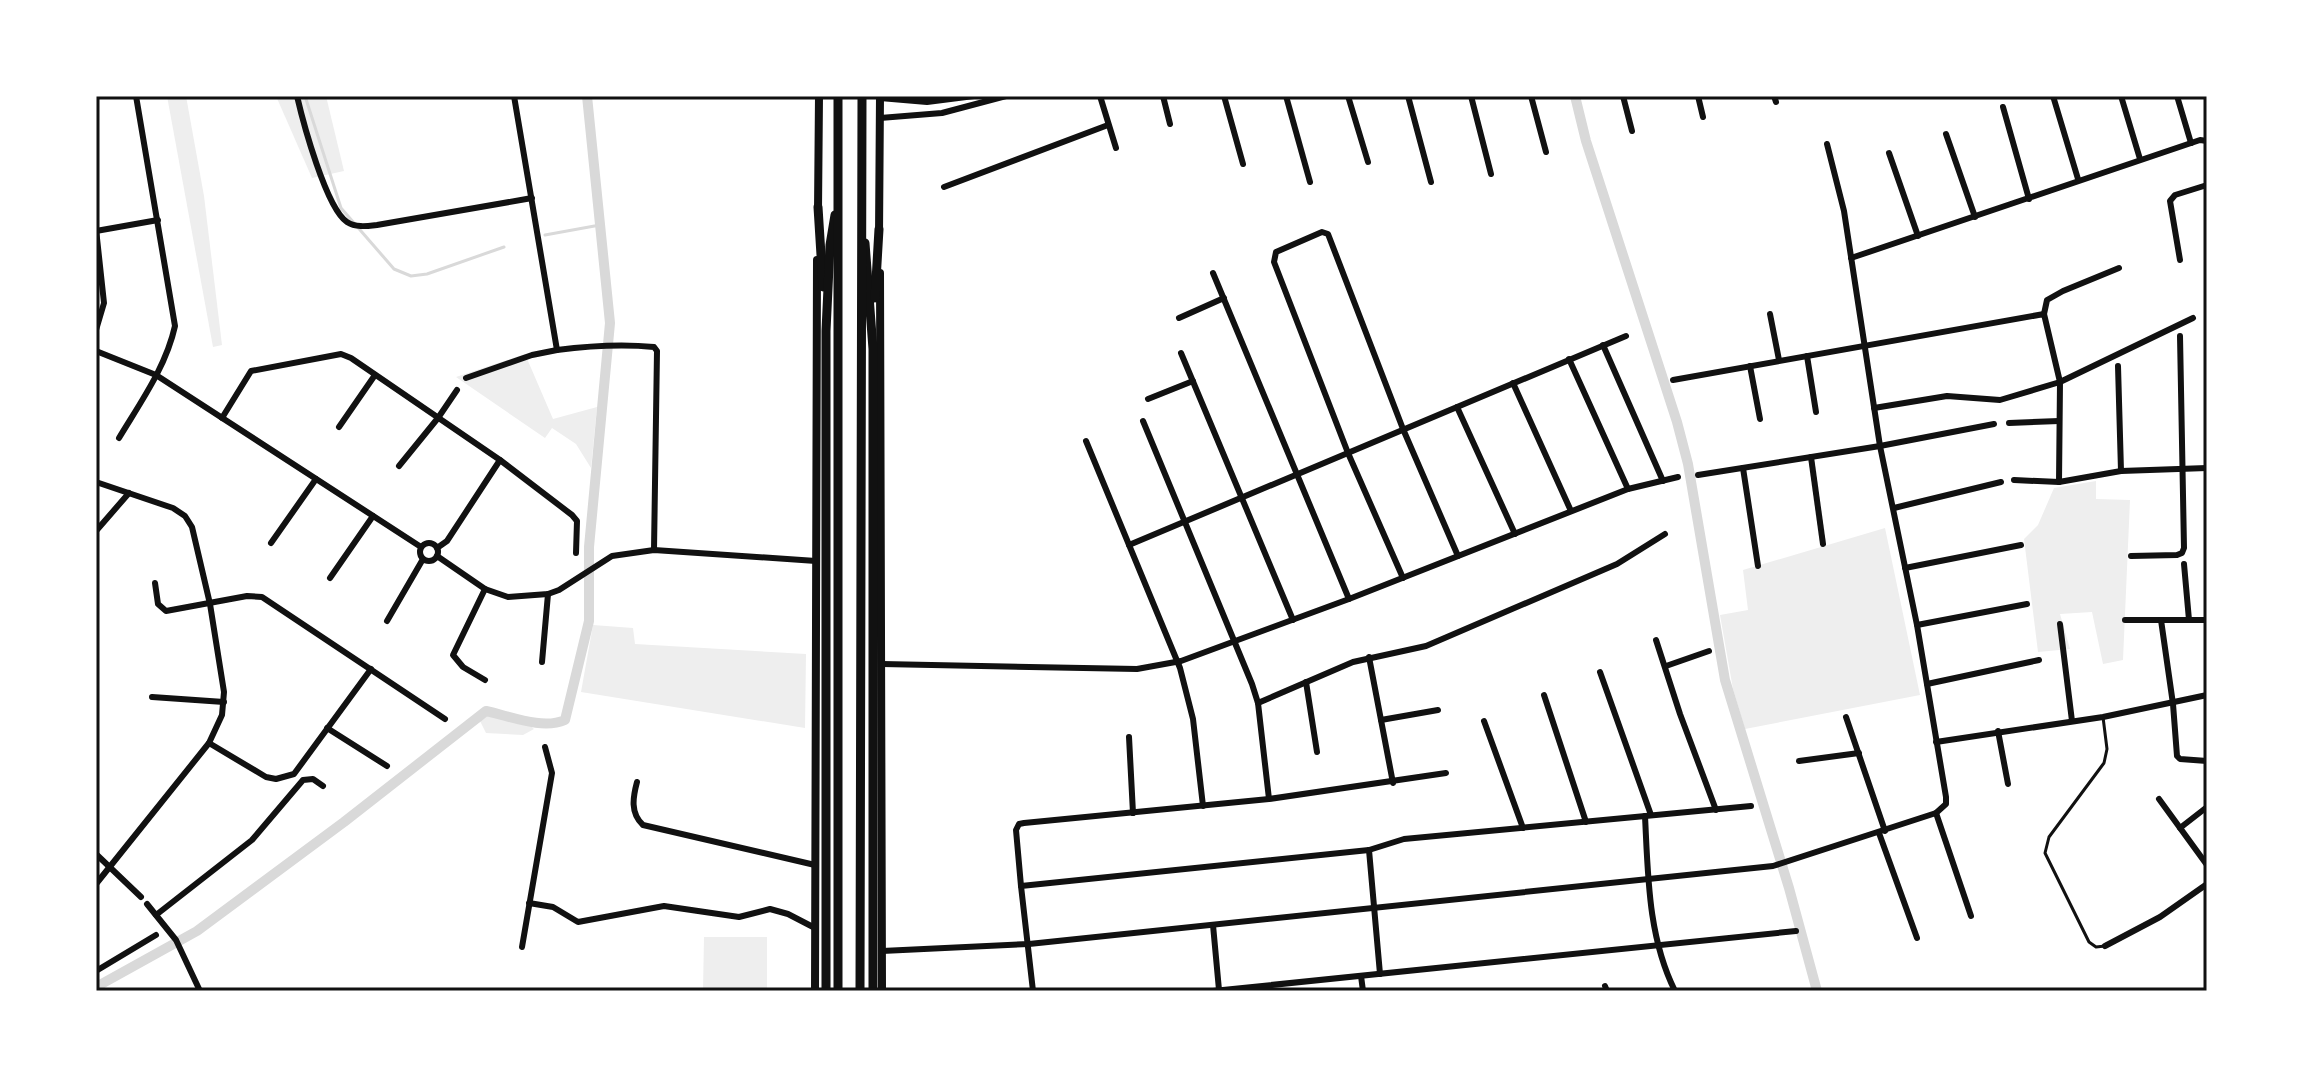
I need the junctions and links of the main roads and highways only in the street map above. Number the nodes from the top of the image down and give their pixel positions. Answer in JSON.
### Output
{"nodes":[{"id":1,"x":819,"y":96,"type":"edge"},
{"id":2,"x":838,"y":96,"type":"edge"},
{"id":3,"x":862,"y":96,"type":"edge"},
{"id":4,"x":880,"y":97,"type":"edge"},
{"id":5,"x":837,"y":203,"type":"junction"},
{"id":6,"x":818,"y":207,"type":"junction"},
{"id":7,"x":861,"y":208,"type":"junction"},
{"id":8,"x":879,"y":229,"type":"junction"},
{"id":9,"x":826,"y":331,"type":"junction"},
{"id":10,"x":873,"y":349,"type":"junction"},
{"id":11,"x":815,"y":991,"type":"edge"},
{"id":12,"x":826,"y":991,"type":"edge"},
{"id":13,"x":838,"y":991,"type":"edge"},
{"id":14,"x":860,"y":991,"type":"edge"},
{"id":15,"x":873,"y":991,"type":"edge"},
{"id":16,"x":882,"y":991,"type":"edge"}],
"edges":[{"from":1,"to":6,"type":"main road"},
{"from":2,"to":5,"type":"main road"},
{"from":3,"to":7,"type":"main road"},
{"from":4,"to":8,"type":"main road"},
{"from":5,"to":9,"type":"main road"},
{"from":5,"to":13,"type":"main road"},
{"from":6,"to":9,"type":"main road"},
{"from":6,"to":11,"type":"main road"},
{"from":7,"to":10,"type":"main road"},
{"from":7,"to":14,"type":"main road"},
{"from":8,"to":10,"type":"main road"},
{"from":8,"to":16,"type":"main road"},
{"from":9,"to":12,"type":"main road"},
{"from":10,"to":15,"type":"main road"}]}
